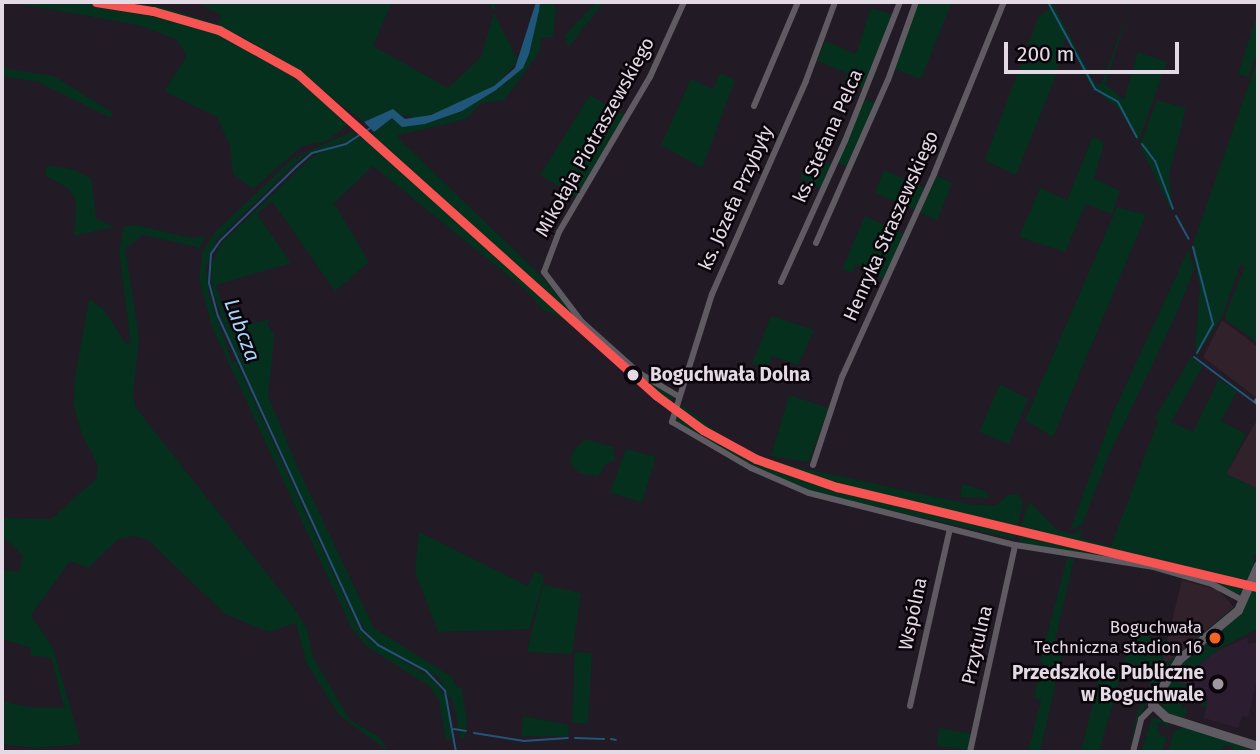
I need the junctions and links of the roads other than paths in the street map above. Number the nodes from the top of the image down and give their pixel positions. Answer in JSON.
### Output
{"nodes":[{"id":1,"x":684,"y":2,"type":"edge"},
{"id":2,"x":798,"y":2,"type":"edge"},
{"id":3,"x":835,"y":2,"type":"edge"},
{"id":4,"x":900,"y":2,"type":"edge"},
{"id":5,"x":916,"y":2,"type":"edge"},
{"id":6,"x":1004,"y":2,"type":"edge"},
{"id":7,"x":754,"y":106,"type":"dead end"},
{"id":8,"x":816,"y":243,"type":"dead end"},
{"id":9,"x":781,"y":282,"type":"dead end"},
{"id":10,"x":678,"y":396,"type":"junction"},
{"id":11,"x":813,"y":465,"type":"dead end"},
{"id":12,"x":950,"y":529,"type":"junction"},
{"id":13,"x":1015,"y":545,"type":"junction"},
{"id":14,"x":1258,"y":565,"type":"edge"},
{"id":15,"x":1244,"y":601,"type":"junction"},
{"id":16,"x":910,"y":706,"type":"dead end"},
{"id":17,"x":1153,"y":707,"type":"junction"},
{"id":18,"x":1258,"y":746,"type":"edge"},
{"id":19,"x":970,"y":752,"type":"edge"},
{"id":20,"x":1133,"y":752,"type":"edge"}],
"edges":[{"from":1,"to":10,"type":"street","name":"Mikołaja Piotraszewskiego"},
{"from":2,"to":7,"type":"street"},
{"from":3,"to":10,"type":"street","name":"ks. Józefa Przybyły"},
{"from":4,"to":9,"type":"street","name":"ks. Stefana Pelca"},
{"from":5,"to":8,"type":"street","name":"ks. Stefana Pelca"},
{"from":6,"to":11,"type":"street","name":"Henryka Straszewskiego"},
{"from":10,"to":12,"type":"street","name":"ks. Józefa Przybyły"},
{"from":12,"to":13,"type":"street"},
{"from":12,"to":16,"type":"street","name":"Wspólna"},
{"from":13,"to":15,"type":"street"},
{"from":13,"to":19,"type":"street","name":"Przytulna"},
{"from":14,"to":15,"type":"street"},
{"from":15,"to":17,"type":"street"},
{"from":17,"to":18,"type":"street"},
{"from":17,"to":20,"type":"street"}]}
